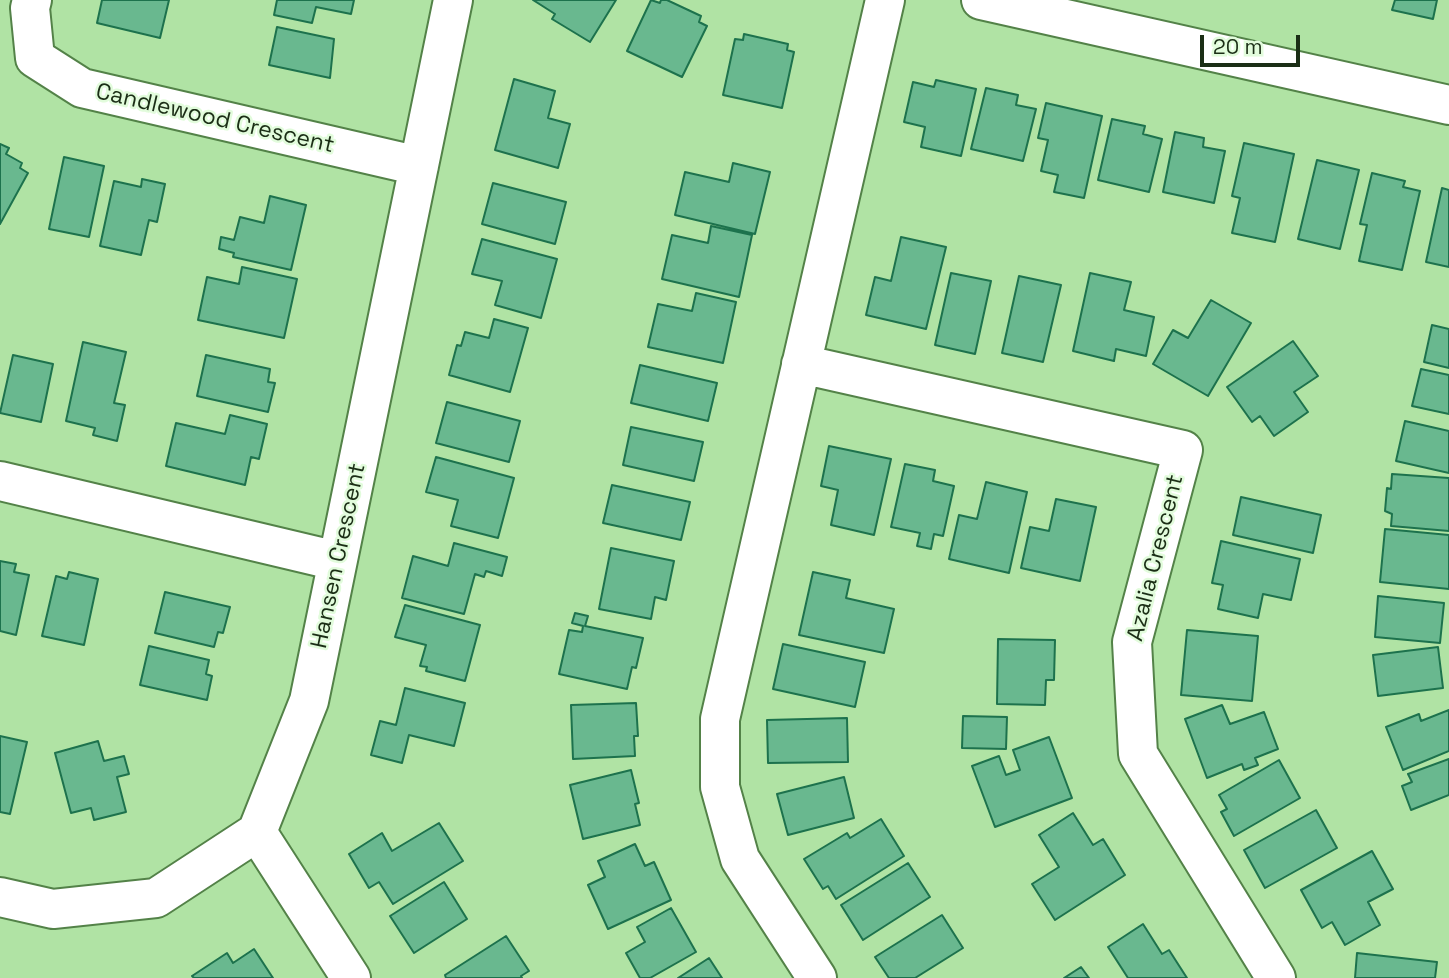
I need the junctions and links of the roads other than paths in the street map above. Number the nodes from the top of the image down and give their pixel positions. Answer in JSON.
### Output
{"nodes":[{"id":1,"x":32,"y":0,"type":"edge"},
{"id":2,"x":453,"y":0,"type":"edge"},
{"id":3,"x":885,"y":0,"type":"edge"},
{"id":4,"x":981,"y":0,"type":"edge"},
{"id":5,"x":1449,"y":105,"type":"edge"},
{"id":6,"x":419,"y":166,"type":"junction"},
{"id":7,"x":801,"y":364,"type":"junction"},
{"id":8,"x":0,"y":481,"type":"edge"},
{"id":9,"x":337,"y":561,"type":"junction"},
{"id":10,"x":257,"y":832,"type":"junction"},
{"id":11,"x":0,"y":897,"type":"edge"},
{"id":12,"x":351,"y":978,"type":"edge"},
{"id":13,"x":817,"y":978,"type":"edge"},
{"id":14,"x":1276,"y":978,"type":"edge"}],
"edges":[{"from":1,"to":6,"type":"street","name":"Candlewood Crescent"},
{"from":2,"to":6,"type":"street","name":"Hansen Crescent"},
{"from":3,"to":7,"type":"street"},
{"from":4,"to":5,"type":"street"},
{"from":6,"to":9,"type":"street","name":"Hansen Crescent"},
{"from":7,"to":13,"type":"street"},
{"from":7,"to":14,"type":"street","name":"Azalia Crescent"},
{"from":8,"to":9,"type":"street"},
{"from":9,"to":10,"type":"street","name":"Hansen Crescent"},
{"from":10,"to":11,"type":"street"},
{"from":10,"to":12,"type":"street"}]}
